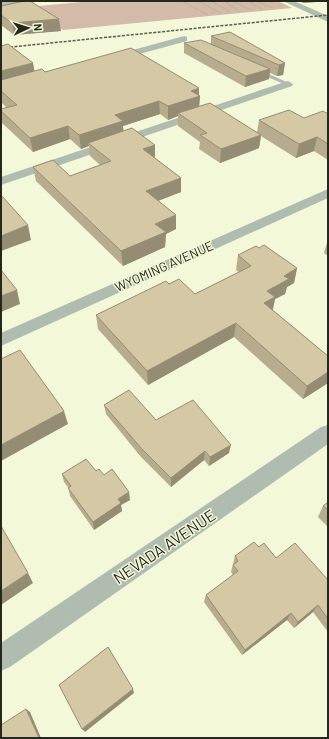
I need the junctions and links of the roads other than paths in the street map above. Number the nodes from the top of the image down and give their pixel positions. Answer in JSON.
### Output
{"nodes":[{"id":1,"x":24,"y":1,"type":"edge"},
{"id":2,"x":287,"y":1,"type":"edge"},
{"id":3,"x":1,"y":3,"type":"edge"},
{"id":4,"x":328,"y":19,"type":"edge"},
{"id":5,"x":187,"y":40,"type":"dead end"},
{"id":6,"x":107,"y":60,"type":"edge"},
{"id":7,"x":254,"y":70,"type":"edge"},
{"id":8,"x":288,"y":84,"type":"joint"},
{"id":9,"x":1,"y":181,"type":"edge"},
{"id":10,"x":328,"y":193,"type":"edge"},
{"id":11,"x":1,"y":340,"type":"edge"},
{"id":12,"x":328,"y":433,"type":"edge"},
{"id":13,"x":1,"y":658,"type":"edge"}],
"edges":[{"from":1,"to":3,"type":"street"},
{"from":2,"to":4,"type":"street"},
{"from":5,"to":6,"type":"street"},
{"from":7,"to":8,"type":"lane"},
{"from":8,"to":9,"type":"street"},
{"from":10,"to":11,"type":"street","name":"WYOMING AVENUE"},
{"from":12,"to":13,"type":"street","name":"NEVADA AVENUE"}]}
